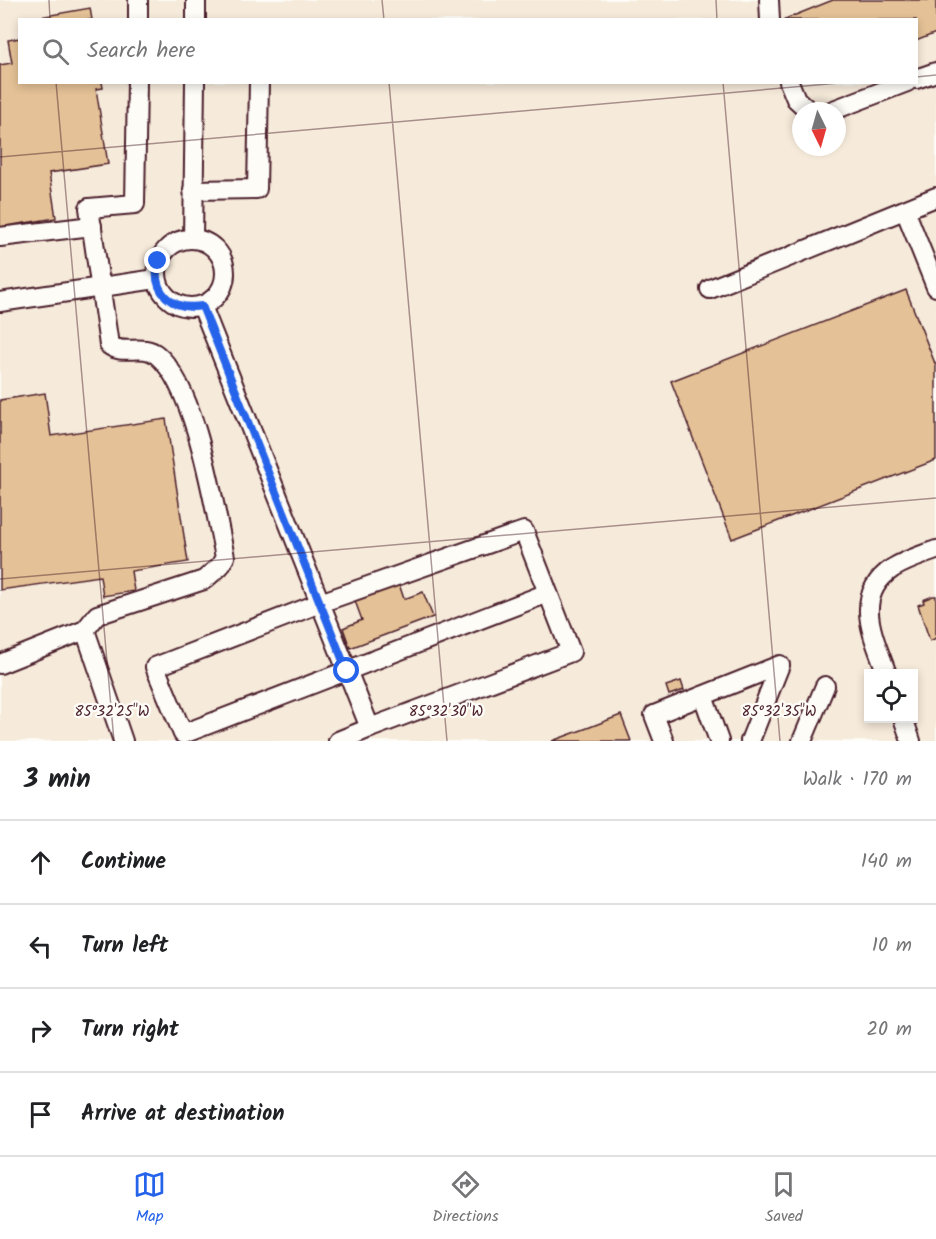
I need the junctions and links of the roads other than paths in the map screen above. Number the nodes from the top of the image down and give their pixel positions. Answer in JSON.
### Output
{"nodes":[{"id":1,"x":138,"y":0,"type":"edge"},
{"id":2,"x":196,"y":0,"type":"edge"},
{"id":3,"x":769,"y":0,"type":"edge"},
{"id":4,"x":138,"y":18,"type":"edge"},
{"id":5,"x":196,"y":18,"type":"edge"},
{"id":6,"x":770,"y":18,"type":"edge"},
{"id":7,"x":936,"y":72,"type":"edge"},
{"id":8,"x":918,"y":78,"type":"edge"},
{"id":9,"x":137,"y":84,"type":"edge"},
{"id":10,"x":195,"y":84,"type":"edge"},
{"id":11,"x":259,"y":84,"type":"edge"},
{"id":12,"x":790,"y":84,"type":"edge"},
{"id":13,"x":902,"y":84,"type":"edge"},
{"id":14,"x":799,"y":102,"type":"edge"},
{"id":15,"x":846,"y":105,"type":"edge"},
{"id":16,"x":193,"y":190,"type":"junction"},
{"id":17,"x":936,"y":198,"type":"edge"},
{"id":18,"x":905,"y":210,"type":"junction"},
{"id":19,"x":92,"y":226,"type":"junction"},
{"id":20,"x":0,"y":237,"type":"edge"},
{"id":21,"x":193,"y":239,"type":"junction"},
{"id":22,"x":156,"y":279,"type":"junction"},
{"id":23,"x":100,"y":287,"type":"junction"},
{"id":24,"x":936,"y":287,"type":"edge"},
{"id":25,"x":710,"y":289,"type":"dead end"},
{"id":26,"x":0,"y":302,"type":"edge"},
{"id":27,"x":202,"y":306,"type":"junction"},
{"id":28,"x":936,"y":550,"type":"edge"},
{"id":29,"x":548,"y":593,"type":"junction"},
{"id":30,"x":320,"y":603,"type":"junction"},
{"id":31,"x":85,"y":630,"type":"junction"},
{"id":32,"x":0,"y":664,"type":"edge"},
{"id":33,"x":885,"y":669,"type":"edge"},
{"id":34,"x":347,"y":671,"type":"junction"},
{"id":35,"x":825,"y":686,"type":"dead end"},
{"id":36,"x":703,"y":696,"type":"junction"},
{"id":37,"x":905,"y":723,"type":"edge"},
{"id":38,"x":370,"y":728,"type":"junction"},
{"id":39,"x":185,"y":738,"type":"edge"},
{"id":40,"x":123,"y":741,"type":"edge"},
{"id":41,"x":338,"y":741,"type":"edge"},
{"id":42,"x":664,"y":741,"type":"edge"},
{"id":43,"x":719,"y":741,"type":"edge"},
{"id":44,"x":750,"y":741,"type":"edge"},
{"id":45,"x":802,"y":741,"type":"edge"},
{"id":46,"x":911,"y":741,"type":"edge"}],
"edges":[{"from":1,"to":4,"type":"street"},
{"from":2,"to":5,"type":"street"},
{"from":3,"to":6,"type":"street"},
{"from":7,"to":8,"type":"street"},
{"from":9,"to":19,"type":"street"},
{"from":10,"to":16,"type":"street"},
{"from":11,"to":16,"type":"street"},
{"from":12,"to":14,"type":"street"},
{"from":13,"to":15,"type":"street"},
{"from":16,"to":21,"type":"street"},
{"from":17,"to":18,"type":"street"},
{"from":18,"to":24,"type":"street"},
{"from":18,"to":25,"type":"street"},
{"from":19,"to":20,"type":"street"},
{"from":19,"to":23,"type":"street"},
{"from":21,"to":22,"type":"street"},
{"from":21,"to":27,"type":"street"},
{"from":22,"to":23,"type":"street"},
{"from":22,"to":27,"type":"street"},
{"from":23,"to":26,"type":"street"},
{"from":23,"to":31,"type":"street"},
{"from":27,"to":30,"type":"street"},
{"from":28,"to":33,"type":"street"},
{"from":29,"to":30,"type":"street"},
{"from":29,"to":34,"type":"street"},
{"from":29,"to":38,"type":"street"},
{"from":30,"to":34,"type":"street"},
{"from":30,"to":39,"type":"street"},
{"from":31,"to":32,"type":"street"},
{"from":31,"to":40,"type":"street"},
{"from":34,"to":38,"type":"street"},
{"from":34,"to":39,"type":"street"},
{"from":35,"to":45,"type":"street"},
{"from":36,"to":42,"type":"street"},
{"from":36,"to":43,"type":"street"},
{"from":36,"to":44,"type":"street"},
{"from":37,"to":46,"type":"street"},
{"from":38,"to":41,"type":"street"}]}
